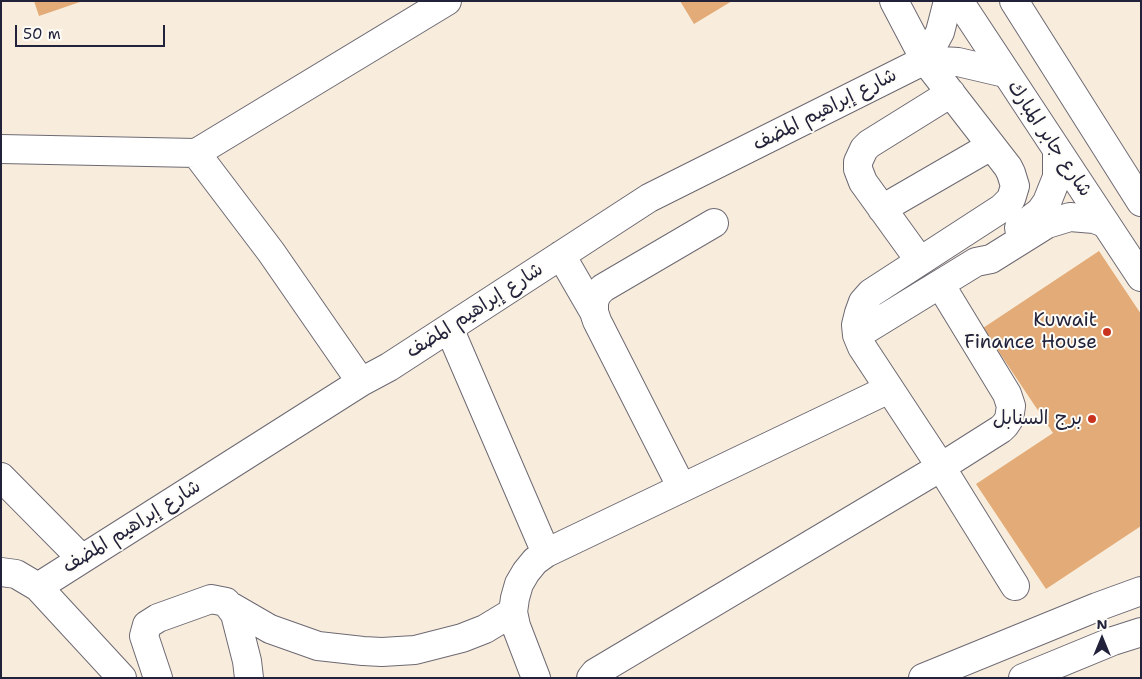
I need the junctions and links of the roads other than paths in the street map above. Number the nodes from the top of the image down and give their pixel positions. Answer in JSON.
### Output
{"nodes":[{"id":1,"x":446,"y":1,"type":"edge"},
{"id":2,"x":894,"y":1,"type":"edge"},
{"id":3,"x":948,"y":1,"type":"edge"},
{"id":4,"x":959,"y":1,"type":"edge"},
{"id":5,"x":1014,"y":1,"type":"edge"},
{"id":6,"x":925,"y":60,"type":"junction"},
{"id":7,"x":1005,"y":73,"type":"junction"},
{"id":8,"x":951,"y":93,"type":"junction"},
{"id":9,"x":991,"y":146,"type":"junction"},
{"id":10,"x":1,"y":148,"type":"edge"},
{"id":11,"x":1057,"y":151,"type":"junction"},
{"id":12,"x":196,"y":153,"type":"junction"},
{"id":13,"x":1136,"y":189,"type":"edge"},
{"id":14,"x":882,"y":209,"type":"junction"},
{"id":15,"x":714,"y":223,"type":"dead end"},
{"id":16,"x":1105,"y":223,"type":"junction"},
{"id":17,"x":561,"y":256,"type":"junction"},
{"id":18,"x":920,"y":261,"type":"junction"},
{"id":19,"x":976,"y":262,"type":"junction"},
{"id":20,"x":1141,"y":277,"type":"edge"},
{"id":21,"x":940,"y":284,"type":"junction"},
{"id":22,"x":594,"y":312,"type":"junction"},
{"id":23,"x":448,"y":328,"type":"junction"},
{"id":24,"x":857,"y":335,"type":"junction"},
{"id":25,"x":362,"y":382,"type":"junction"},
{"id":26,"x":888,"y":389,"type":"junction"},
{"id":27,"x":941,"y":467,"type":"junction"},
{"id":28,"x":1,"y":477,"type":"edge"},
{"id":29,"x":682,"y":488,"type":"junction"},
{"id":30,"x":546,"y":553,"type":"junction"},
{"id":31,"x":82,"y":559,"type":"junction"},
{"id":32,"x":1,"y":572,"type":"edge"},
{"id":33,"x":1015,"y":586,"type":"dead end"},
{"id":34,"x":38,"y":587,"type":"junction"},
{"id":35,"x":1141,"y":592,"type":"edge"},
{"id":36,"x":232,"y":607,"type":"junction"},
{"id":37,"x":513,"y":612,"type":"junction"},
{"id":38,"x":1141,"y":632,"type":"edge"},
{"id":39,"x":122,"y":678,"type":"edge"},
{"id":40,"x":158,"y":678,"type":"edge"},
{"id":41,"x":249,"y":678,"type":"edge"},
{"id":42,"x":536,"y":678,"type":"edge"},
{"id":43,"x":591,"y":678,"type":"edge"},
{"id":44,"x":923,"y":678,"type":"edge"},
{"id":45,"x":1023,"y":678,"type":"edge"}],
"edges":[{"from":1,"to":12,"type":"main road"},
{"from":2,"to":6,"type":"main road"},
{"from":3,"to":6,"type":"main road"},
{"from":4,"to":7,"type":"main road","name":"شارع جابر المبارك"},
{"from":5,"to":13,"type":"main road"},
{"from":6,"to":7,"type":"main road"},
{"from":6,"to":8,"type":"main road"},
{"from":6,"to":17,"type":"main road","name":"شارع إبراهيم المضف"},
{"from":7,"to":11,"type":"main road","name":"شارع جابر المبارك"},
{"from":8,"to":9,"type":"main road"},
{"from":8,"to":14,"type":"main road"},
{"from":9,"to":14,"type":"main road"},
{"from":9,"to":18,"type":"main road"},
{"from":10,"to":12,"type":"main road"},
{"from":11,"to":16,"type":"main road","name":"شارع جابر المبارك"},
{"from":11,"to":19,"type":"main road"},
{"from":12,"to":25,"type":"main road"},
{"from":14,"to":18,"type":"main road"},
{"from":15,"to":22,"type":"main road"},
{"from":16,"to":19,"type":"main road"},
{"from":16,"to":20,"type":"main road","name":"شارع جابر المبارك"},
{"from":17,"to":22,"type":"main road"},
{"from":17,"to":23,"type":"main road","name":"شارع إبراهيم المضف"},
{"from":18,"to":24,"type":"main road"},
{"from":19,"to":21,"type":"main road"},
{"from":21,"to":24,"type":"main road"},
{"from":21,"to":27,"type":"main road"},
{"from":22,"to":29,"type":"main road"},
{"from":23,"to":25,"type":"main road","name":"شارع إبراهيم المضف"},
{"from":23,"to":30,"type":"main road"},
{"from":24,"to":26,"type":"main road"},
{"from":25,"to":31,"type":"main road","name":"شارع إبراهيم المضف"},
{"from":26,"to":27,"type":"main road"},
{"from":26,"to":29,"type":"main road"},
{"from":27,"to":33,"type":"main road"},
{"from":27,"to":43,"type":"main road"},
{"from":28,"to":31,"type":"main road"},
{"from":29,"to":30,"type":"main road"},
{"from":30,"to":37,"type":"main road"},
{"from":31,"to":34,"type":"main road","name":"شارع إبراهيم المضف"},
{"from":32,"to":34,"type":"main road"},
{"from":34,"to":39,"type":"main road"},
{"from":35,"to":44,"type":"main road"},
{"from":36,"to":37,"type":"main road"},
{"from":36,"to":40,"type":"main road"},
{"from":36,"to":41,"type":"main road"},
{"from":37,"to":42,"type":"main road"},
{"from":38,"to":45,"type":"main road"}]}
